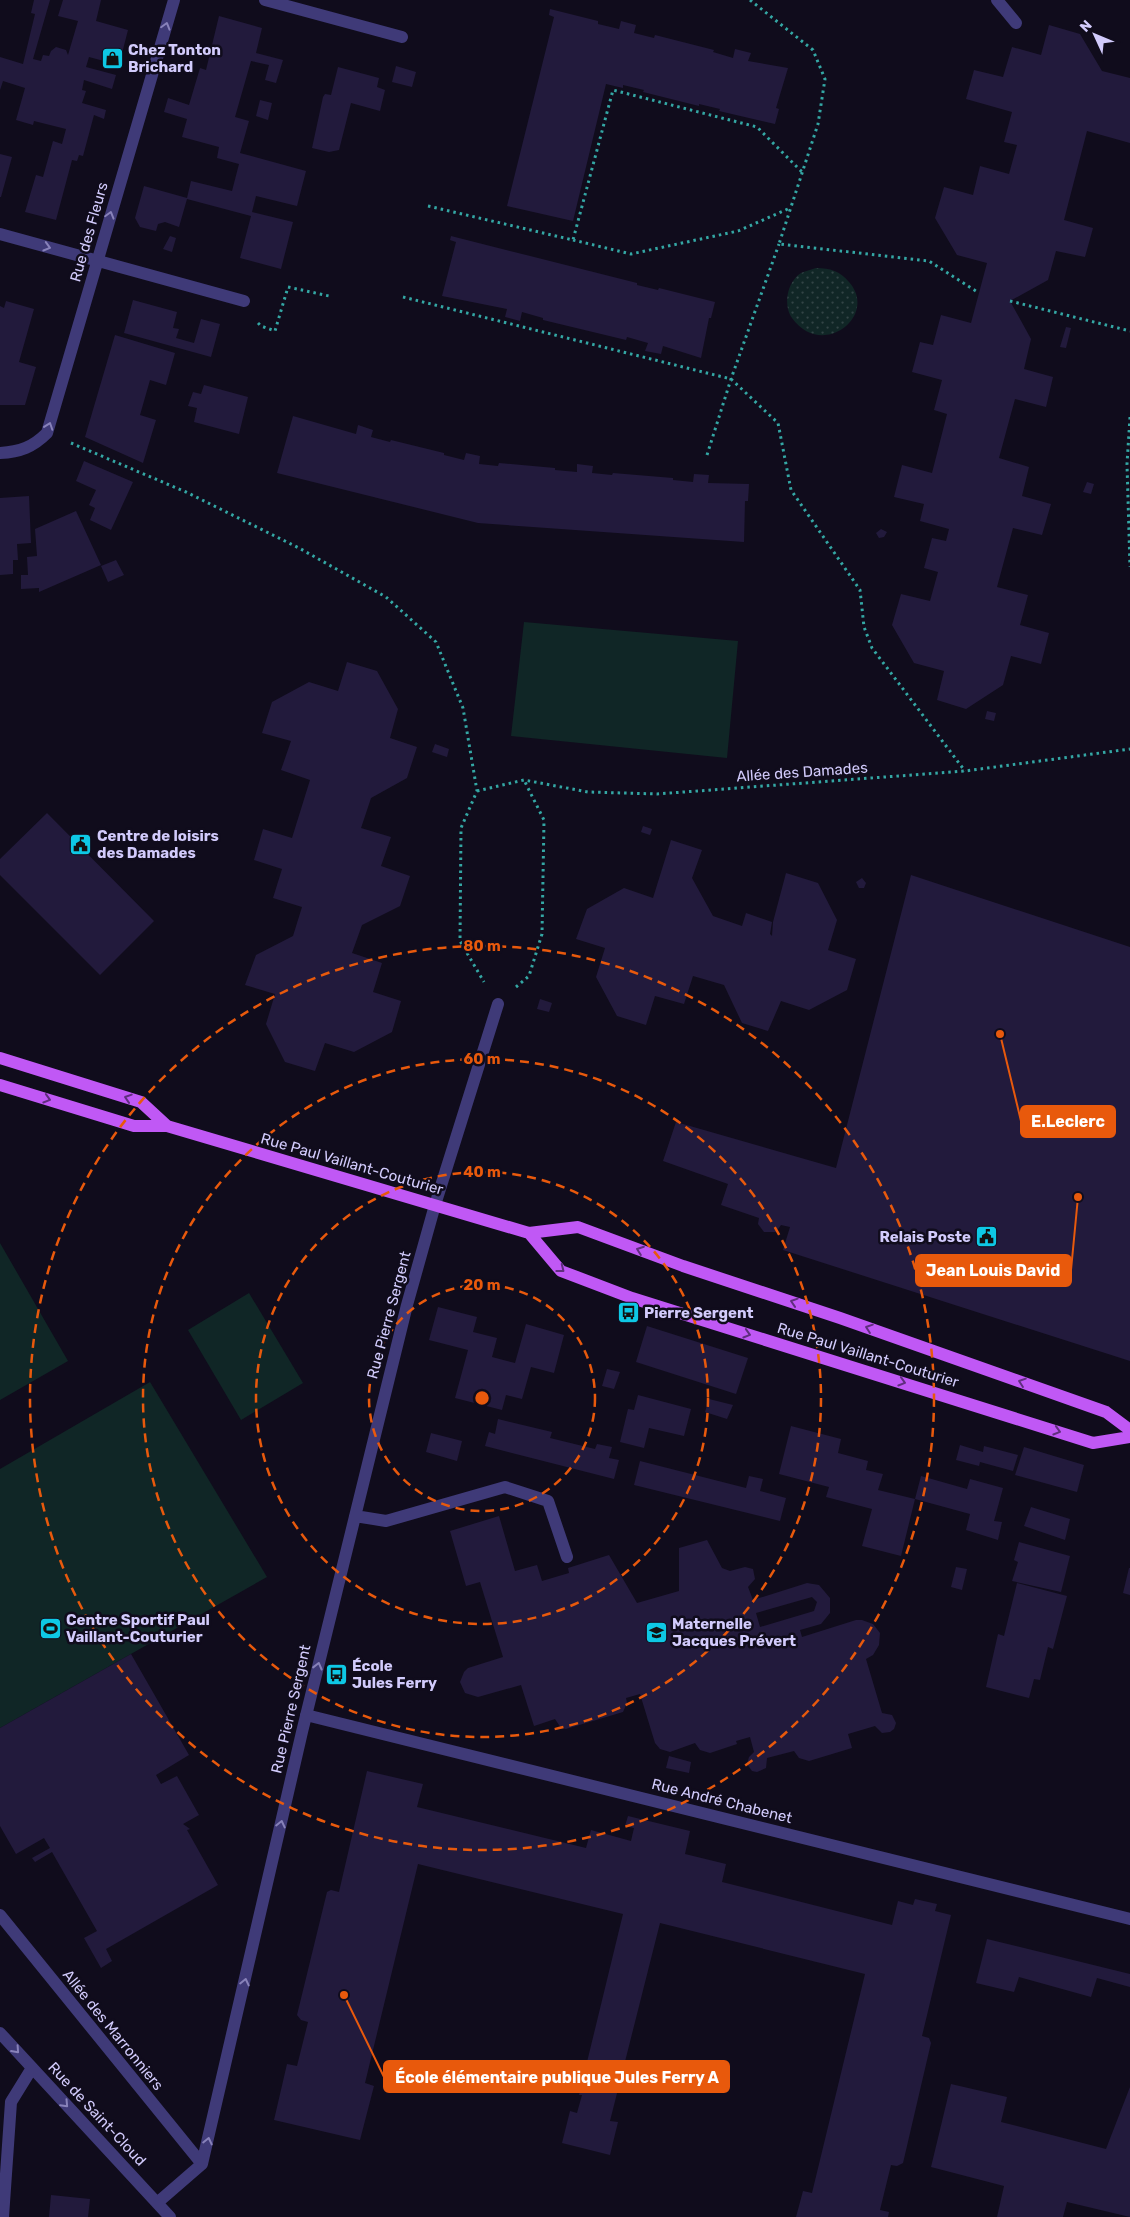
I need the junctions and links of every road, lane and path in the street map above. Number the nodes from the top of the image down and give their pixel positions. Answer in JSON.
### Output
{"nodes":[{"id":1,"x":174,"y":0,"type":"edge"},
{"id":2,"x":265,"y":0,"type":"edge"},
{"id":3,"x":750,"y":0,"type":"edge"},
{"id":4,"x":997,"y":0,"type":"edge"},
{"id":5,"x":1016,"y":23,"type":"dead end"},
{"id":6,"x":402,"y":37,"type":"dead end"},
{"id":7,"x":802,"y":172,"type":"junction"},
{"id":8,"x":428,"y":206,"type":"dead end"},
{"id":9,"x":790,"y":208,"type":"junction"},
{"id":10,"x":0,"y":234,"type":"edge"},
{"id":11,"x":573,"y":240,"type":"junction"},
{"id":12,"x":779,"y":244,"type":"junction"},
{"id":13,"x":97,"y":262,"type":"junction"},
{"id":14,"x":979,"y":294,"type":"dead end"},
{"id":15,"x":329,"y":296,"type":"dead end"},
{"id":16,"x":403,"y":297,"type":"dead end"},
{"id":17,"x":244,"y":301,"type":"dead end"},
{"id":18,"x":1010,"y":301,"type":"dead end"},
{"id":19,"x":276,"y":331,"type":"dead end"},
{"id":20,"x":1130,"y":331,"type":"edge"},
{"id":21,"x":731,"y":379,"type":"junction"},
{"id":22,"x":1130,"y":416,"type":"edge"},
{"id":23,"x":47,"y":433,"type":"junction"},
{"id":24,"x":6,"y":453,"type":"edge"},
{"id":25,"x":707,"y":455,"type":"dead end"},
{"id":26,"x":1129,"y":503,"type":"edge"},
{"id":27,"x":1130,"y":549,"type":"edge"},
{"id":28,"x":1130,"y":567,"type":"edge"},
{"id":29,"x":1130,"y":749,"type":"edge"},
{"id":30,"x":965,"y":771,"type":"junction"},
{"id":31,"x":524,"y":780,"type":"junction"},
{"id":32,"x":477,"y":791,"type":"junction"},
{"id":33,"x":498,"y":1004,"type":"junction"},
{"id":34,"x":0,"y":1058,"type":"edge"},
{"id":35,"x":0,"y":1085,"type":"edge"},
{"id":36,"x":167,"y":1126,"type":"junction"},
{"id":37,"x":435,"y":1205,"type":"junction"},
{"id":38,"x":529,"y":1233,"type":"junction"},
{"id":39,"x":1130,"y":1430,"type":"edge"},
{"id":40,"x":1130,"y":1437,"type":"edge"},
{"id":41,"x":355,"y":1516,"type":"junction"},
{"id":42,"x":567,"y":1557,"type":"dead end"},
{"id":43,"x":306,"y":1715,"type":"junction"},
{"id":44,"x":0,"y":1915,"type":"edge"},
{"id":45,"x":1130,"y":1919,"type":"edge"},
{"id":46,"x":0,"y":2033,"type":"edge"},
{"id":47,"x":32,"y":2068,"type":"junction"},
{"id":48,"x":202,"y":2164,"type":"junction"},
{"id":49,"x":157,"y":2203,"type":"junction"},
{"id":50,"x":3,"y":2217,"type":"edge"},
{"id":51,"x":170,"y":2217,"type":"edge"}],
"edges":[{"from":13,"to":1,"type":"street","name":"Rue des Fleurs","one_way":true},
{"from":2,"to":6,"type":"street"},
{"from":3,"to":7,"type":"path"},
{"from":4,"to":5,"type":"street"},
{"from":7,"to":9,"type":"path"},
{"from":7,"to":11,"type":"path"},
{"from":8,"to":11,"type":"path"},
{"from":9,"to":11,"type":"path"},
{"from":9,"to":12,"type":"path"},
{"from":10,"to":13,"type":"street","one_way":true},
{"from":12,"to":14,"type":"path"},
{"from":12,"to":21,"type":"path"},
{"from":13,"to":17,"type":"street"},
{"from":23,"to":13,"type":"street","name":"Rue des Fleurs","one_way":true},
{"from":15,"to":19,"type":"path"},
{"from":16,"to":21,"type":"path"},
{"from":18,"to":20,"type":"path"},
{"from":21,"to":25,"type":"path"},
{"from":21,"to":30,"type":"path"},
{"from":22,"to":26,"type":"path"},
{"from":23,"to":24,"type":"street"},
{"from":23,"to":32,"type":"path"},
{"from":26,"to":27,"type":"path"},
{"from":27,"to":28,"type":"path"},
{"from":29,"to":30,"type":"path","name":"Allée des Damades"},
{"from":30,"to":31,"type":"path","name":"Allée des Damades"},
{"from":31,"to":32,"type":"path","name":"Allée des Damades"},
{"from":31,"to":33,"type":"path"},
{"from":32,"to":33,"type":"path"},
{"from":33,"to":37,"type":"street","name":"Rue Pierre Sergent"},
{"from":36,"to":34,"type":"main road","name":"Rue Paul Vaillant-Couturier","one_way":true},
{"from":35,"to":36,"type":"main road","name":"Rue Paul Vaillant-Couturier","one_way":true},
{"from":36,"to":37,"type":"main road","name":"Rue Paul Vaillant-Couturier"},
{"from":37,"to":38,"type":"main road","name":"Rue Paul Vaillant-Couturier"},
{"from":37,"to":41,"type":"street","name":"Rue Pierre Sergent"},
{"from":39,"to":38,"type":"main road","name":"Rue Paul Vaillant-Couturier","one_way":true},
{"from":38,"to":40,"type":"main road","name":"Rue Paul Vaillant-Couturier","one_way":true},
{"from":41,"to":42,"type":"street"},
{"from":43,"to":41,"type":"street","name":"Rue Pierre Sergent","one_way":true},
{"from":43,"to":45,"type":"street","name":"Rue André Chabenet"},
{"from":48,"to":43,"type":"street","name":"Rue Pierre Sergent","one_way":true},
{"from":44,"to":48,"type":"street","name":"Allée des Marronniers"},
{"from":46,"to":47,"type":"street","name":"Rue de Saint-Cloud","one_way":true},
{"from":47,"to":49,"type":"street","name":"Rue de Saint-Cloud","one_way":true},
{"from":47,"to":50,"type":"street"},
{"from":48,"to":49,"type":"street"},
{"from":49,"to":51,"type":"street","name":"Rue de Saint-Cloud"}]}
